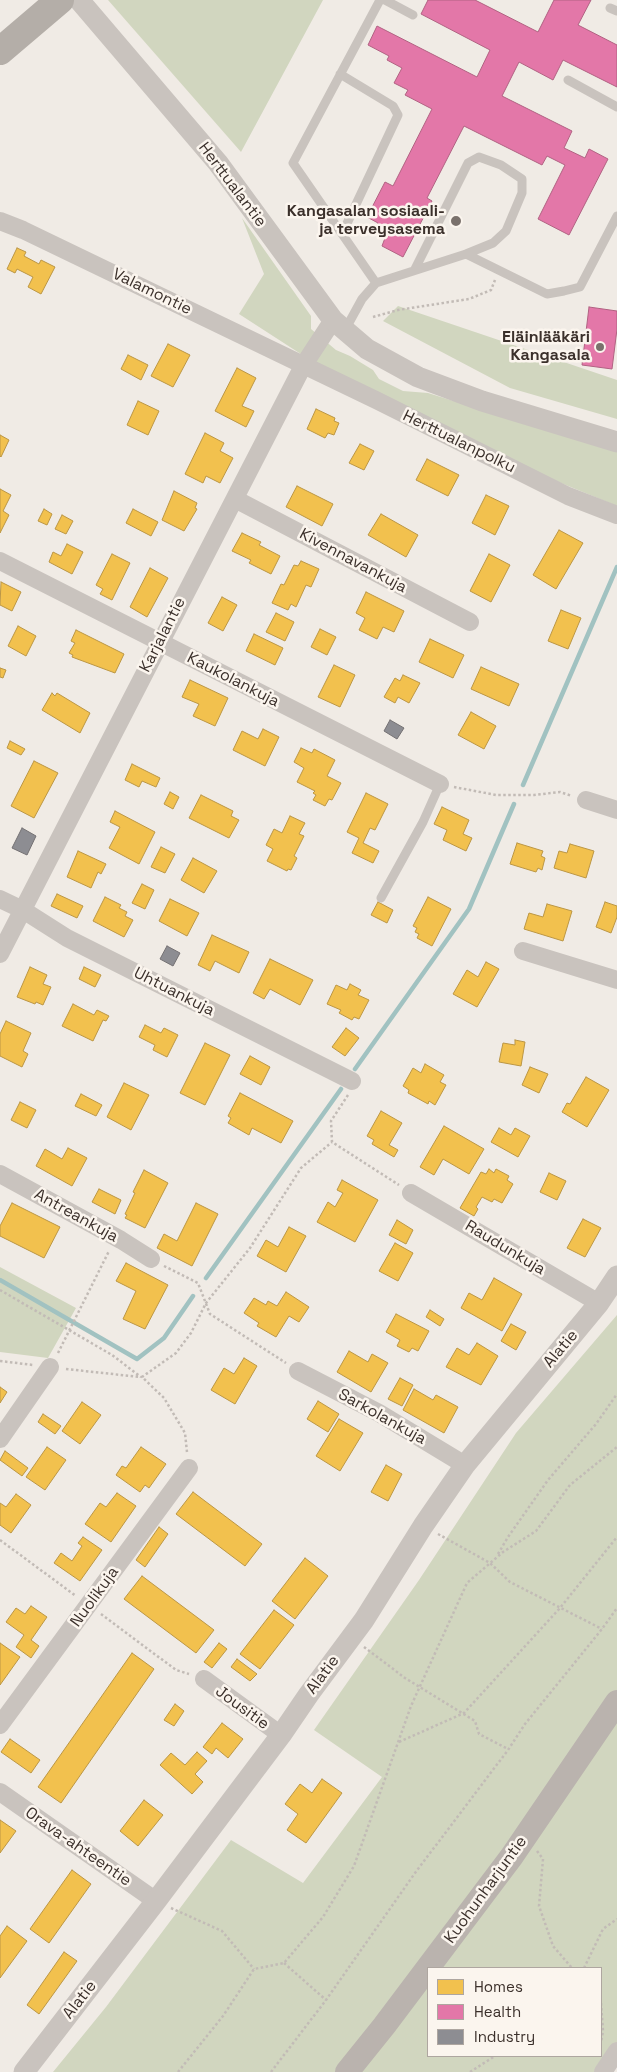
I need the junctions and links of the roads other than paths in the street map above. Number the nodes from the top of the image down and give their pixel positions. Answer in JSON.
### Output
{"nodes":[{"id":1,"x":79,"y":0,"type":"edge"},
{"id":2,"x":380,"y":0,"type":"edge"},
{"id":3,"x":385,"y":0,"type":"edge"},
{"id":4,"x":53,"y":6,"type":"edge"},
{"id":5,"x":413,"y":15,"type":"dead end"},
{"id":6,"x":0,"y":51,"type":"edge"},
{"id":7,"x":340,"y":74,"type":"junction"},
{"id":8,"x":568,"y":80,"type":"dead end"},
{"id":9,"x":617,"y":107,"type":"edge"},
{"id":10,"x":617,"y":216,"type":"edge"},
{"id":11,"x":0,"y":221,"type":"edge"},
{"id":12,"x":342,"y":234,"type":"junction"},
{"id":13,"x":466,"y":254,"type":"junction"},
{"id":14,"x":415,"y":269,"type":"junction"},
{"id":15,"x":376,"y":283,"type":"junction"},
{"id":16,"x":339,"y":325,"type":"junction"},
{"id":17,"x":303,"y":366,"type":"junction"},
{"id":18,"x":617,"y":442,"type":"edge"},
{"id":19,"x":236,"y":499,"type":"junction"},
{"id":20,"x":617,"y":515,"type":"edge"},
{"id":21,"x":0,"y":561,"type":"edge"},
{"id":22,"x":470,"y":622,"type":"dead end"},
{"id":23,"x":159,"y":643,"type":"junction"},
{"id":24,"x":440,"y":784,"type":"joint"},
{"id":25,"x":586,"y":800,"type":"road end"},
{"id":26,"x":617,"y":810,"type":"edge"},
{"id":27,"x":382,"y":898,"type":"dead end"},
{"id":28,"x":0,"y":899,"type":"edge"},
{"id":29,"x":23,"y":910,"type":"junction"},
{"id":30,"x":523,"y":951,"type":"dead end"},
{"id":31,"x":0,"y":954,"type":"edge"},
{"id":32,"x":617,"y":980,"type":"edge"},
{"id":33,"x":352,"y":1081,"type":"road end"},
{"id":34,"x":0,"y":1174,"type":"edge"},
{"id":35,"x":411,"y":1193,"type":"road end"},
{"id":36,"x":151,"y":1259,"type":"road end"},
{"id":37,"x":617,"y":1276,"type":"edge"},
{"id":38,"x":599,"y":1303,"type":"junction"},
{"id":39,"x":50,"y":1367,"type":"road end"},
{"id":40,"x":298,"y":1371,"type":"road end"},
{"id":41,"x":0,"y":1438,"type":"edge"},
{"id":42,"x":465,"y":1465,"type":"junction"},
{"id":43,"x":189,"y":1468,"type":"road end"},
{"id":44,"x":204,"y":1679,"type":"dead end"},
{"id":45,"x":617,"y":1702,"type":"edge"},
{"id":46,"x":0,"y":1725,"type":"edge"},
{"id":47,"x":281,"y":1735,"type":"junction"},
{"id":48,"x":0,"y":1792,"type":"edge"},
{"id":49,"x":156,"y":1901,"type":"junction"},
{"id":50,"x":428,"y":1967,"type":"edge"},
{"id":51,"x":427,"y":1968,"type":"edge"},
{"id":52,"x":617,"y":2051,"type":"edge"},
{"id":53,"x":24,"y":2072,"type":"edge"},
{"id":54,"x":347,"y":2072,"type":"edge"},
{"id":55,"x":603,"y":2072,"type":"edge"}],
"edges":[{"from":1,"to":16,"type":"street","name":"Herttualantie"},
{"from":2,"to":7,"type":"lane"},
{"from":3,"to":5,"type":"lane"},
{"from":4,"to":6,"type":"highway"},
{"from":7,"to":12,"type":"lane"},
{"from":7,"to":12,"type":"lane"},
{"from":8,"to":9,"type":"lane"},
{"from":10,"to":13,"type":"lane"},
{"from":11,"to":17,"type":"street","name":"Valamontie"},
{"from":12,"to":15,"type":"lane"},
{"from":13,"to":14,"type":"lane"},
{"from":13,"to":14,"type":"lane"},
{"from":14,"to":15,"type":"lane"},
{"from":15,"to":16,"type":"lane"},
{"from":16,"to":17,"type":"street","name":"Karjalantie"},
{"from":16,"to":18,"type":"street","name":"Herttualantie"},
{"from":17,"to":19,"type":"street","name":"Karjalantie"},
{"from":17,"to":20,"type":"street","name":"Herttualanpolku"},
{"from":19,"to":22,"type":"street","name":"Kivennavankuja"},
{"from":19,"to":23,"type":"street","name":"Karjalantie"},
{"from":21,"to":23,"type":"street","name":"Kaukolankuja"},
{"from":23,"to":24,"type":"street","name":"Kaukolankuja"},
{"from":23,"to":29,"type":"street","name":"Karjalantie"},
{"from":24,"to":27,"type":"lane"},
{"from":25,"to":26,"type":"street"},
{"from":28,"to":29,"type":"street","name":"Uhtuankuja"},
{"from":29,"to":31,"type":"street","name":"Karjalantie"},
{"from":29,"to":33,"type":"street","name":"Uhtuankuja"},
{"from":30,"to":32,"type":"street"},
{"from":34,"to":36,"type":"street","name":"Antreankuja"},
{"from":35,"to":38,"type":"street","name":"Raudunkuja"},
{"from":37,"to":38,"type":"street","name":"Alatie"},
{"from":38,"to":42,"type":"street","name":"Alatie"},
{"from":39,"to":41,"type":"street"},
{"from":40,"to":42,"type":"street","name":"Sarkolankuja"},
{"from":42,"to":47,"type":"street","name":"Alatie"},
{"from":43,"to":46,"type":"street","name":"Nuolikuja"},
{"from":44,"to":47,"type":"street","name":"Jousitie"},
{"from":45,"to":50,"type":"main road","name":"Kuohunharjuntie"},
{"from":47,"to":49,"type":"street","name":"Alatie"},
{"from":48,"to":49,"type":"street","name":"Orava-ahteentie"},
{"from":49,"to":53,"type":"street","name":"Alatie"},
{"from":51,"to":54,"type":"main road","name":"Kuohunharjuntie"},
{"from":52,"to":55,"type":"street"}]}
